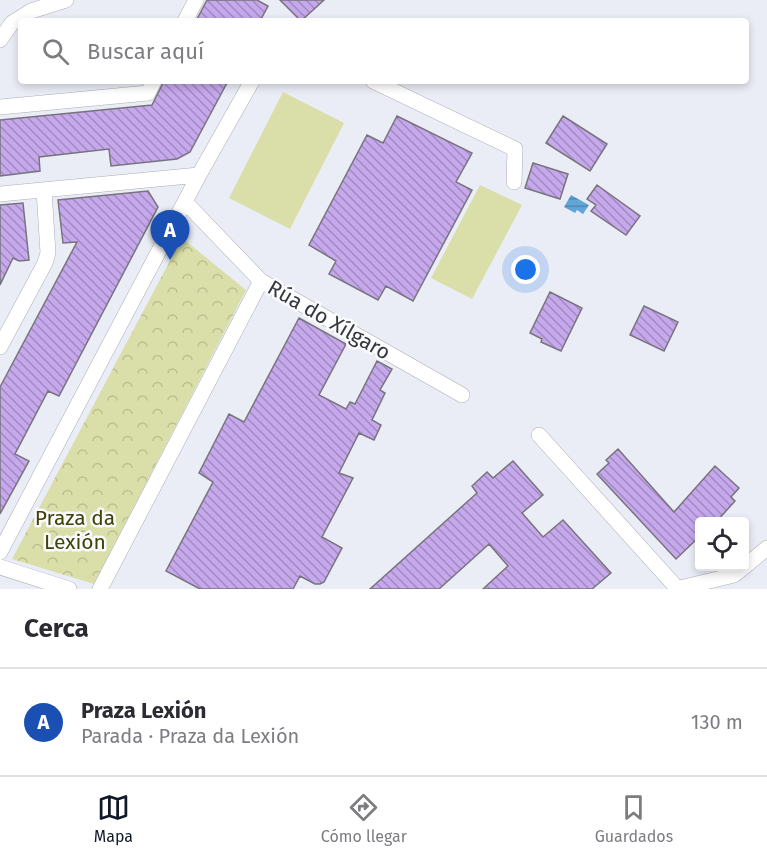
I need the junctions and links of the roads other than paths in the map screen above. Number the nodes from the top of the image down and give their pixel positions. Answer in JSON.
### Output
{"nodes":[{"id":1,"x":66,"y":0,"type":"edge"},
{"id":2,"x":196,"y":0,"type":"edge"},
{"id":3,"x":20,"y":18,"type":"edge"},
{"id":4,"x":187,"y":18,"type":"edge"},
{"id":5,"x":18,"y":19,"type":"edge"},
{"id":6,"x":0,"y":40,"type":"edge"},
{"id":7,"x":152,"y":84,"type":"edge"},
{"id":8,"x":250,"y":84,"type":"edge"},
{"id":9,"x":379,"y":84,"type":"edge"},
{"id":10,"x":0,"y":108,"type":"edge"},
{"id":11,"x":199,"y":175,"type":"junction"},
{"id":12,"x":514,"y":182,"type":"dead end"},
{"id":13,"x":44,"y":190,"type":"junction"},
{"id":14,"x":0,"y":194,"type":"edge"},
{"id":15,"x":185,"y":202,"type":"junction"},
{"id":16,"x":261,"y":281,"type":"junction"},
{"id":17,"x":0,"y":347,"type":"edge"},
{"id":18,"x":462,"y":395,"type":"dead end"},
{"id":19,"x":540,"y":435,"type":"dead end"},
{"id":20,"x":767,"y":548,"type":"edge"},
{"id":21,"x":0,"y":552,"type":"edge"},
{"id":22,"x":0,"y":567,"type":"edge"},
{"id":23,"x":69,"y":589,"type":"edge"},
{"id":24,"x":100,"y":589,"type":"edge"},
{"id":25,"x":676,"y":589,"type":"edge"}],
"edges":[{"from":1,"to":3,"type":"street"},
{"from":2,"to":4,"type":"street"},
{"from":5,"to":6,"type":"street"},
{"from":7,"to":10,"type":"street"},
{"from":8,"to":11,"type":"street"},
{"from":9,"to":12,"type":"street"},
{"from":11,"to":13,"type":"street"},
{"from":11,"to":15,"type":"street"},
{"from":13,"to":14,"type":"street"},
{"from":13,"to":17,"type":"street"},
{"from":15,"to":16,"type":"street","name":"Rúa do Xílgaro"},
{"from":15,"to":21,"type":"street"},
{"from":16,"to":18,"type":"street","name":"Rúa do Xílgaro"},
{"from":16,"to":24,"type":"street"},
{"from":19,"to":25,"type":"street"},
{"from":20,"to":25,"type":"street"},
{"from":22,"to":23,"type":"street"}]}
